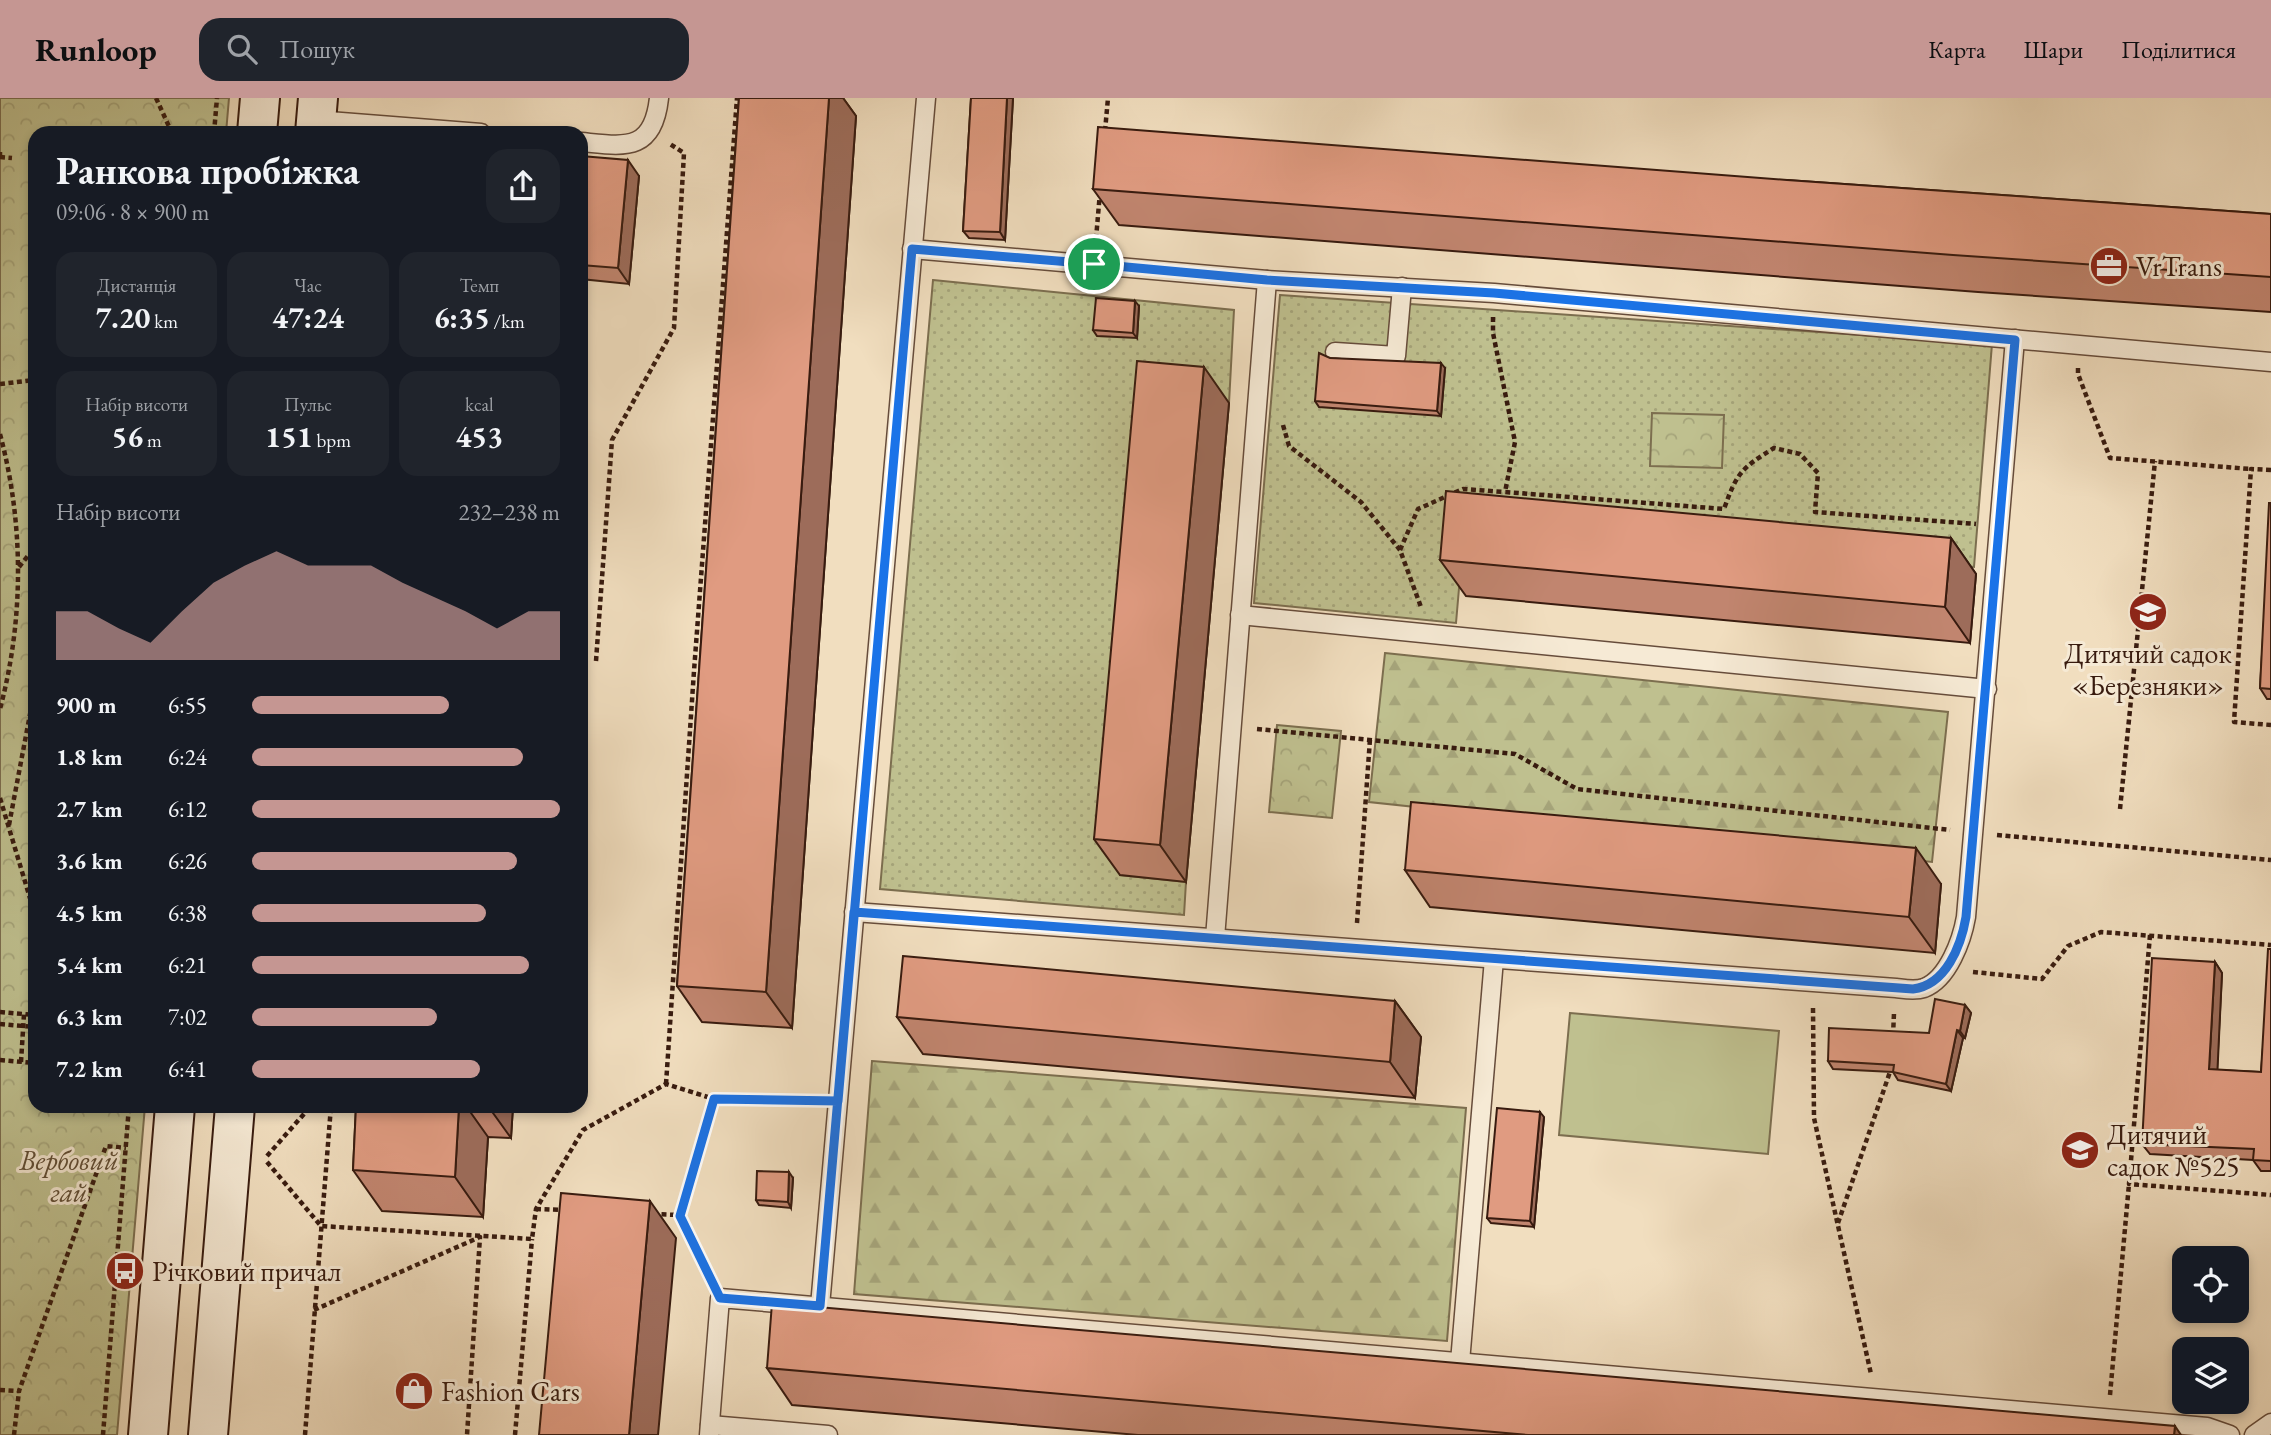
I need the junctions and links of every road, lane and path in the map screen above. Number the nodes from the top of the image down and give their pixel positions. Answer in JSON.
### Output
{"nodes":[{"id":1,"x":156,"y":98,"type":"edge"},
{"id":2,"x":218,"y":98,"type":"edge"},
{"id":3,"x":260,"y":98,"type":"edge"},
{"id":4,"x":659,"y":98,"type":"edge"},
{"id":5,"x":737,"y":98,"type":"edge"},
{"id":6,"x":926,"y":98,"type":"edge"},
{"id":7,"x":1108,"y":98,"type":"edge"},
{"id":8,"x":316,"y":117,"type":"edge"},
{"id":9,"x":169,"y":126,"type":"edge"},
{"id":10,"x":215,"y":126,"type":"edge"},
{"id":11,"x":258,"y":126,"type":"edge"},
{"id":12,"x":409,"y":126,"type":"edge"},
{"id":13,"x":650,"y":130,"type":"junction"},
{"id":14,"x":1104,"y":142,"type":"edge"},
{"id":15,"x":588,"y":143,"type":"edge"},
{"id":16,"x":0,"y":157,"type":"edge"},
{"id":17,"x":12,"y":158,"type":"dead end"},
{"id":18,"x":1100,"y":183,"type":"edge"},
{"id":19,"x":912,"y":249,"type":"junction"},
{"id":20,"x":1094,"y":264,"type":"junction"},
{"id":21,"x":1267,"y":280,"type":"junction"},
{"id":22,"x":1402,"y":288,"type":"junction"},
{"id":23,"x":1494,"y":293,"type":"junction"},
{"id":24,"x":2015,"y":340,"type":"junction"},
{"id":25,"x":2078,"y":345,"type":"junction"},
{"id":26,"x":1335,"y":352,"type":"dead end"},
{"id":27,"x":2271,"y":362,"type":"edge"},
{"id":28,"x":28,"y":381,"type":"edge"},
{"id":29,"x":0,"y":384,"type":"edge"},
{"id":30,"x":1281,"y":419,"type":"dead end"},
{"id":31,"x":0,"y":434,"type":"edge"},
{"id":32,"x":2155,"y":461,"type":"junction"},
{"id":33,"x":2251,"y":469,"type":"junction"},
{"id":34,"x":2271,"y":470,"type":"edge"},
{"id":35,"x":1505,"y":492,"type":"junction"},
{"id":36,"x":2001,"y":526,"type":"junction"},
{"id":37,"x":1400,"y":550,"type":"junction"},
{"id":38,"x":28,"y":556,"type":"edge"},
{"id":39,"x":19,"y":567,"type":"junction"},
{"id":40,"x":1240,"y":615,"type":"junction"},
{"id":41,"x":1430,"y":634,"type":"junction"},
{"id":42,"x":596,"y":661,"type":"dead end"},
{"id":43,"x":1987,"y":689,"type":"junction"},
{"id":44,"x":0,"y":709,"type":"edge"},
{"id":45,"x":28,"y":725,"type":"edge"},
{"id":46,"x":2271,"y":725,"type":"edge"},
{"id":47,"x":1231,"y":727,"type":"junction"},
{"id":48,"x":1370,"y":738,"type":"junction"},
{"id":49,"x":0,"y":798,"type":"edge"},
{"id":50,"x":2120,"y":809,"type":"dead end"},
{"id":51,"x":9,"y":825,"type":"junction"},
{"id":52,"x":1974,"y":832,"type":"junction"},
{"id":53,"x":2271,"y":860,"type":"edge"},
{"id":54,"x":28,"y":891,"type":"edge"},
{"id":55,"x":854,"y":912,"type":"junction"},
{"id":56,"x":2150,"y":935,"type":"junction"},
{"id":57,"x":1215,"y":938,"type":"junction"},
{"id":58,"x":2271,"y":945,"type":"edge"},
{"id":59,"x":1355,"y":948,"type":"junction"},
{"id":60,"x":1494,"y":959,"type":"junction"},
{"id":61,"x":1945,"y":968,"type":"junction"},
{"id":62,"x":1813,"y":982,"type":"junction"},
{"id":63,"x":1896,"y":988,"type":"junction"},
{"id":64,"x":0,"y":1012,"type":"edge"},
{"id":65,"x":24,"y":1014,"type":"junction"},
{"id":66,"x":28,"y":1014,"type":"edge"},
{"id":67,"x":0,"y":1024,"type":"edge"},
{"id":68,"x":24,"y":1027,"type":"junction"},
{"id":69,"x":28,"y":1027,"type":"edge"},
{"id":70,"x":1893,"y":1037,"type":"edge"},
{"id":71,"x":0,"y":1060,"type":"edge"},
{"id":72,"x":1892,"y":1061,"type":"edge"},
{"id":73,"x":21,"y":1062,"type":"junction"},
{"id":74,"x":28,"y":1062,"type":"edge"},
{"id":75,"x":666,"y":1084,"type":"junction"},
{"id":76,"x":714,"y":1099,"type":"junction"},
{"id":77,"x":838,"y":1101,"type":"junction"},
{"id":78,"x":128,"y":1113,"type":"edge"},
{"id":79,"x":174,"y":1113,"type":"edge"},
{"id":80,"x":233,"y":1113,"type":"edge"},
{"id":81,"x":305,"y":1113,"type":"edge"},
{"id":82,"x":330,"y":1113,"type":"edge"},
{"id":83,"x":126,"y":1148,"type":"junction"},
{"id":84,"x":2129,"y":1184,"type":"junction"},
{"id":85,"x":2271,"y":1195,"type":"edge"},
{"id":86,"x":536,"y":1209,"type":"junction"},
{"id":87,"x":578,"y":1210,"type":"edge"},
{"id":88,"x":642,"y":1214,"type":"edge"},
{"id":89,"x":680,"y":1216,"type":"junction"},
{"id":90,"x":1838,"y":1224,"type":"junction"},
{"id":91,"x":321,"y":1226,"type":"junction"},
{"id":92,"x":480,"y":1237,"type":"junction"},
{"id":93,"x":532,"y":1239,"type":"junction"},
{"id":94,"x":720,"y":1298,"type":"junction"},
{"id":95,"x":820,"y":1306,"type":"junction"},
{"id":96,"x":314,"y":1310,"type":"junction"},
{"id":97,"x":1460,"y":1362,"type":"junction"},
{"id":98,"x":0,"y":1390,"type":"edge"},
{"id":99,"x":19,"y":1391,"type":"junction"},
{"id":100,"x":1876,"y":1398,"type":"junction"},
{"id":101,"x":2108,"y":1418,"type":"junction"},
{"id":102,"x":2271,"y":1423,"type":"edge"},
{"id":103,"x":710,"y":1430,"type":"edge"},
{"id":104,"x":14,"y":1435,"type":"edge"},
{"id":105,"x":103,"y":1435,"type":"edge"},
{"id":106,"x":148,"y":1435,"type":"edge"},
{"id":107,"x":208,"y":1435,"type":"edge"},
{"id":108,"x":304,"y":1435,"type":"edge"},
{"id":109,"x":467,"y":1435,"type":"edge"},
{"id":110,"x":514,"y":1435,"type":"edge"},
{"id":111,"x":828,"y":1435,"type":"edge"},
{"id":112,"x":2230,"y":1435,"type":"edge"},
{"id":113,"x":2254,"y":1435,"type":"edge"}],
"edges":[{"from":1,"to":9,"type":"path"},
{"from":2,"to":10,"type":"path"},
{"from":3,"to":11,"type":"main road"},
{"from":4,"to":13,"type":"lane"},
{"from":5,"to":75,"type":"path"},
{"from":6,"to":19,"type":"lane"},
{"from":7,"to":14,"type":"path"},
{"from":8,"to":12,"type":"lane"},
{"from":13,"to":15,"type":"lane"},
{"from":13,"to":42,"type":"path"},
{"from":16,"to":17,"type":"path"},
{"from":18,"to":20,"type":"path"},
{"from":19,"to":20,"type":"lane"},
{"from":19,"to":55,"type":"lane"},
{"from":20,"to":21,"type":"lane"},
{"from":21,"to":22,"type":"lane"},
{"from":21,"to":40,"type":"lane"},
{"from":22,"to":23,"type":"lane"},
{"from":22,"to":26,"type":"lane"},
{"from":23,"to":24,"type":"lane"},
{"from":23,"to":35,"type":"path"},
{"from":24,"to":25,"type":"lane"},
{"from":24,"to":36,"type":"lane"},
{"from":25,"to":27,"type":"lane"},
{"from":25,"to":32,"type":"path"},
{"from":28,"to":29,"type":"path"},
{"from":30,"to":37,"type":"path"},
{"from":31,"to":39,"type":"path"},
{"from":32,"to":33,"type":"path"},
{"from":32,"to":50,"type":"path"},
{"from":33,"to":34,"type":"path"},
{"from":33,"to":46,"type":"path"},
{"from":35,"to":36,"type":"path"},
{"from":35,"to":37,"type":"path"},
{"from":36,"to":43,"type":"lane"},
{"from":37,"to":41,"type":"path"},
{"from":38,"to":39,"type":"path"},
{"from":39,"to":44,"type":"path"},
{"from":40,"to":41,"type":"lane"},
{"from":40,"to":47,"type":"lane"},
{"from":41,"to":43,"type":"lane"},
{"from":43,"to":52,"type":"lane"},
{"from":45,"to":51,"type":"path"},
{"from":47,"to":48,"type":"path"},
{"from":47,"to":57,"type":"lane"},
{"from":48,"to":52,"type":"path"},
{"from":48,"to":59,"type":"path"},
{"from":49,"to":51,"type":"path"},
{"from":51,"to":54,"type":"path"},
{"from":52,"to":53,"type":"path"},
{"from":52,"to":61,"type":"lane"},
{"from":55,"to":57,"type":"lane"},
{"from":55,"to":77,"type":"lane"},
{"from":56,"to":58,"type":"path"},
{"from":56,"to":61,"type":"path"},
{"from":56,"to":84,"type":"path"},
{"from":57,"to":59,"type":"lane"},
{"from":59,"to":60,"type":"lane"},
{"from":60,"to":62,"type":"lane"},
{"from":60,"to":97,"type":"lane"},
{"from":61,"to":63,"type":"lane"},
{"from":62,"to":63,"type":"lane"},
{"from":62,"to":90,"type":"path"},
{"from":63,"to":70,"type":"path"},
{"from":64,"to":65,"type":"path"},
{"from":65,"to":66,"type":"path"},
{"from":65,"to":68,"type":"path"},
{"from":67,"to":68,"type":"path"},
{"from":68,"to":69,"type":"path"},
{"from":68,"to":73,"type":"path"},
{"from":71,"to":73,"type":"path"},
{"from":72,"to":90,"type":"path"},
{"from":73,"to":74,"type":"path"},
{"from":75,"to":76,"type":"path"},
{"from":75,"to":86,"type":"path"},
{"from":76,"to":77,"type":"path"},
{"from":76,"to":89,"type":"path"},
{"from":77,"to":95,"type":"lane"},
{"from":78,"to":83,"type":"path"},
{"from":79,"to":106,"type":"main road"},
{"from":80,"to":107,"type":"main road"},
{"from":81,"to":91,"type":"path"},
{"from":82,"to":91,"type":"path"},
{"from":83,"to":99,"type":"path"},
{"from":83,"to":105,"type":"path"},
{"from":84,"to":85,"type":"path"},
{"from":84,"to":101,"type":"path"},
{"from":86,"to":87,"type":"path"},
{"from":86,"to":93,"type":"path"},
{"from":88,"to":89,"type":"path"},
{"from":89,"to":94,"type":"path"},
{"from":90,"to":100,"type":"path"},
{"from":91,"to":92,"type":"path"},
{"from":91,"to":96,"type":"path"},
{"from":92,"to":93,"type":"path"},
{"from":92,"to":96,"type":"path"},
{"from":92,"to":109,"type":"path"},
{"from":93,"to":110,"type":"path"},
{"from":94,"to":95,"type":"lane"},
{"from":94,"to":103,"type":"lane"},
{"from":95,"to":97,"type":"lane"},
{"from":96,"to":108,"type":"path"},
{"from":97,"to":100,"type":"lane"},
{"from":98,"to":99,"type":"path"},
{"from":99,"to":104,"type":"path"},
{"from":100,"to":101,"type":"lane"},
{"from":101,"to":112,"type":"lane"},
{"from":102,"to":113,"type":"lane"},
{"from":103,"to":111,"type":"lane"}]}
